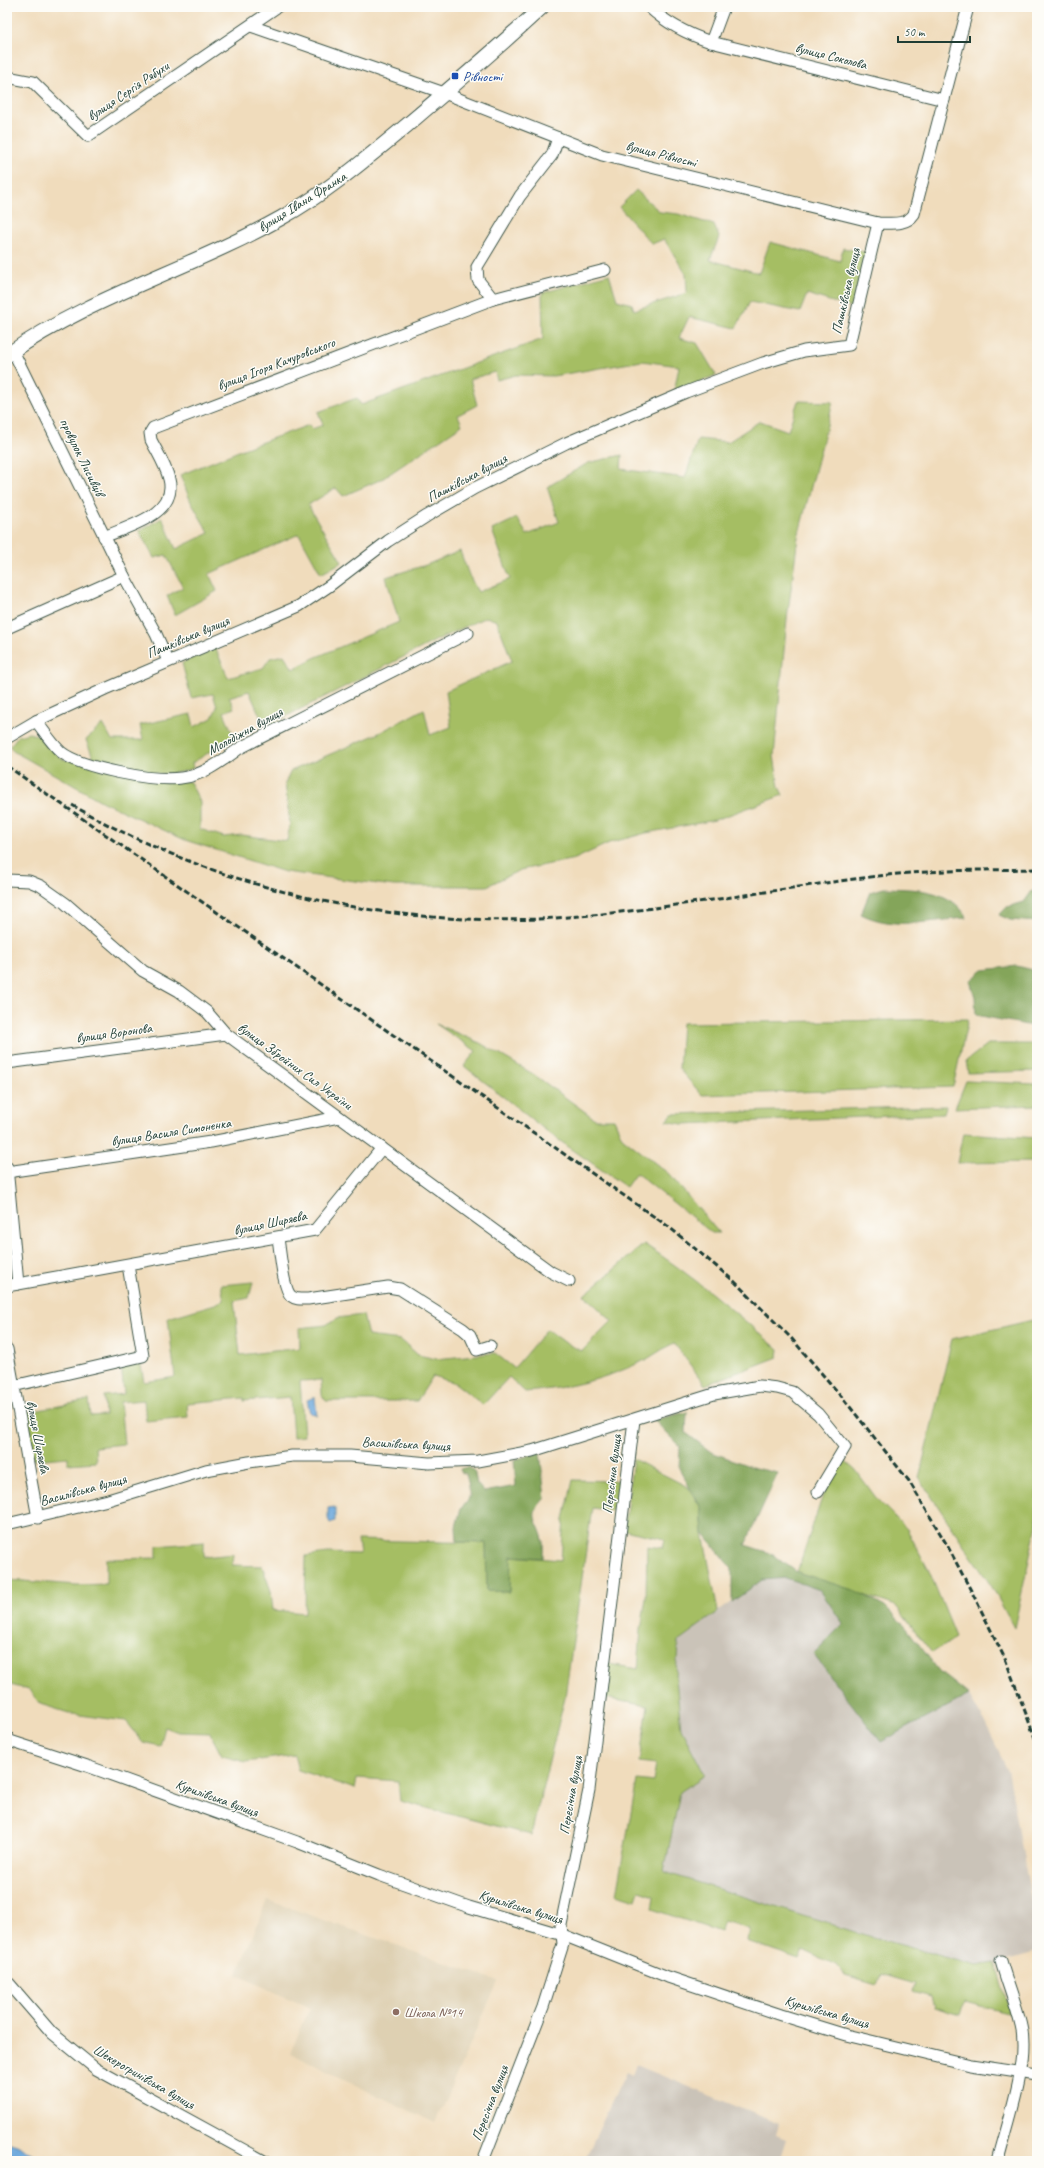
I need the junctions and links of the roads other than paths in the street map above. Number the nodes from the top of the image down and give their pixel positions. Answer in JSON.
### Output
{"nodes":[{"id":1,"x":277,"y":7,"type":"edge"},
{"id":2,"x":542,"y":7,"type":"edge"},
{"id":3,"x":649,"y":7,"type":"edge"},
{"id":4,"x":724,"y":7,"type":"edge"},
{"id":5,"x":968,"y":7,"type":"edge"},
{"id":6,"x":251,"y":26,"type":"junction"},
{"id":7,"x":711,"y":42,"type":"junction"},
{"id":8,"x":7,"y":77,"type":"edge"},
{"id":9,"x":444,"y":94,"type":"junction"},
{"id":10,"x":944,"y":100,"type":"junction"},
{"id":11,"x":558,"y":138,"type":"junction"},
{"id":12,"x":878,"y":223,"type":"junction"},
{"id":13,"x":605,"y":270,"type":"dead end"},
{"id":14,"x":492,"y":298,"type":"junction"},
{"id":15,"x":10,"y":353,"type":"edge"},
{"id":16,"x":104,"y":537,"type":"junction"},
{"id":17,"x":124,"y":576,"type":"junction"},
{"id":18,"x":7,"y":628,"type":"edge"},
{"id":19,"x":468,"y":633,"type":"dead end"},
{"id":20,"x":168,"y":661,"type":"junction"},
{"id":21,"x":36,"y":721,"type":"junction"},
{"id":22,"x":7,"y":738,"type":"edge"},
{"id":23,"x":7,"y":880,"type":"edge"},
{"id":24,"x":226,"y":1034,"type":"junction"},
{"id":25,"x":7,"y":1063,"type":"edge"},
{"id":26,"x":339,"y":1117,"type":"junction"},
{"id":27,"x":382,"y":1148,"type":"junction"},
{"id":28,"x":7,"y":1167,"type":"edge"},
{"id":29,"x":7,"y":1172,"type":"edge"},
{"id":30,"x":278,"y":1238,"type":"junction"},
{"id":31,"x":128,"y":1265,"type":"junction"},
{"id":32,"x":569,"y":1281,"type":"dead end"},
{"id":33,"x":12,"y":1285,"type":"edge"},
{"id":34,"x":490,"y":1346,"type":"dead end"},
{"id":35,"x":7,"y":1348,"type":"edge"},
{"id":36,"x":13,"y":1386,"type":"junction"},
{"id":37,"x":634,"y":1420,"type":"junction"},
{"id":38,"x":818,"y":1492,"type":"dead end"},
{"id":39,"x":38,"y":1518,"type":"junction"},
{"id":40,"x":7,"y":1524,"type":"edge"},
{"id":41,"x":7,"y":1736,"type":"edge"},
{"id":42,"x":563,"y":1935,"type":"junction"},
{"id":43,"x":1001,"y":1961,"type":"dead end"},
{"id":44,"x":7,"y":1981,"type":"edge"},
{"id":45,"x":1021,"y":2071,"type":"junction"},
{"id":46,"x":1037,"y":2075,"type":"edge"},
{"id":47,"x":264,"y":2161,"type":"edge"},
{"id":48,"x":483,"y":2161,"type":"edge"},
{"id":49,"x":998,"y":2161,"type":"edge"}],
"edges":[{"from":1,"to":6,"type":"street","name":"вулиця Сергія Рябухи"},
{"from":2,"to":9,"type":"main road","name":"вулиця Івана Франка"},
{"from":3,"to":7,"type":"street","name":"вулиця Соколова"},
{"from":4,"to":7,"type":"street"},
{"from":5,"to":10,"type":"street"},
{"from":6,"to":8,"type":"street","name":"вулиця Сергія Рябухи"},
{"from":6,"to":9,"type":"street"},
{"from":7,"to":10,"type":"street","name":"вулиця Соколова"},
{"from":9,"to":11,"type":"street","name":"вулиця Рівності"},
{"from":9,"to":15,"type":"main road","name":"вулиця Івана Франка"},
{"from":10,"to":12,"type":"street"},
{"from":11,"to":12,"type":"street","name":"вулиця Рівності"},
{"from":11,"to":14,"type":"street"},
{"from":12,"to":20,"type":"street","name":"Пашківська вулиця"},
{"from":13,"to":14,"type":"street","name":"вулиця Ігоря Качуровського"},
{"from":14,"to":16,"type":"street","name":"вулиця Ігоря Качуровського"},
{"from":15,"to":16,"type":"street","name":"провулок Лисивців"},
{"from":16,"to":17,"type":"street","name":"провулок Лисивців"},
{"from":17,"to":18,"type":"street"},
{"from":17,"to":20,"type":"street","name":"провулок Лисивців"},
{"from":19,"to":21,"type":"street","name":"Молодіжна вулиця"},
{"from":20,"to":21,"type":"street","name":"Пашківська вулиця"},
{"from":21,"to":22,"type":"street","name":"Пашківська вулиця"},
{"from":23,"to":24,"type":"street","name":"вулиця Збройних Сил України"},
{"from":24,"to":25,"type":"street","name":"вулиця Воронова"},
{"from":24,"to":26,"type":"street","name":"вулиця Збройних Сил України"},
{"from":26,"to":27,"type":"street","name":"вулиця Збройних Сил України"},
{"from":26,"to":29,"type":"street","name":"вулиця Василя Симоненка"},
{"from":27,"to":30,"type":"street","name":"вулиця Ширяєва"},
{"from":27,"to":32,"type":"street","name":"вулиця Збройних Сил України"},
{"from":28,"to":29,"type":"street"},
{"from":29,"to":33,"type":"street"},
{"from":30,"to":31,"type":"street","name":"вулиця Ширяєва"},
{"from":30,"to":34,"type":"street"},
{"from":31,"to":33,"type":"street","name":"вулиця Ширяєва"},
{"from":31,"to":36,"type":"street","name":"вулиця Ширяєва"},
{"from":35,"to":36,"type":"street","name":"вулиця Ширяєва"},
{"from":36,"to":39,"type":"street","name":"вулиця Ширяєва"},
{"from":37,"to":38,"type":"street","name":"Василівська вулиця"},
{"from":37,"to":39,"type":"street","name":"Василівська вулиця"},
{"from":37,"to":42,"type":"street","name":"Пересічна вулиця"},
{"from":39,"to":40,"type":"street","name":"Василівська вулиця"},
{"from":41,"to":42,"type":"street","name":"Курилівська вулиця"},
{"from":42,"to":45,"type":"street","name":"Курилівська вулиця"},
{"from":42,"to":48,"type":"street","name":"Пересічна вулиця"},
{"from":43,"to":45,"type":"street"},
{"from":44,"to":47,"type":"street","name":"Шекерогринівська вулиця"},
{"from":45,"to":46,"type":"street","name":"Курилівська вулиця"},
{"from":45,"to":49,"type":"street"}]}
